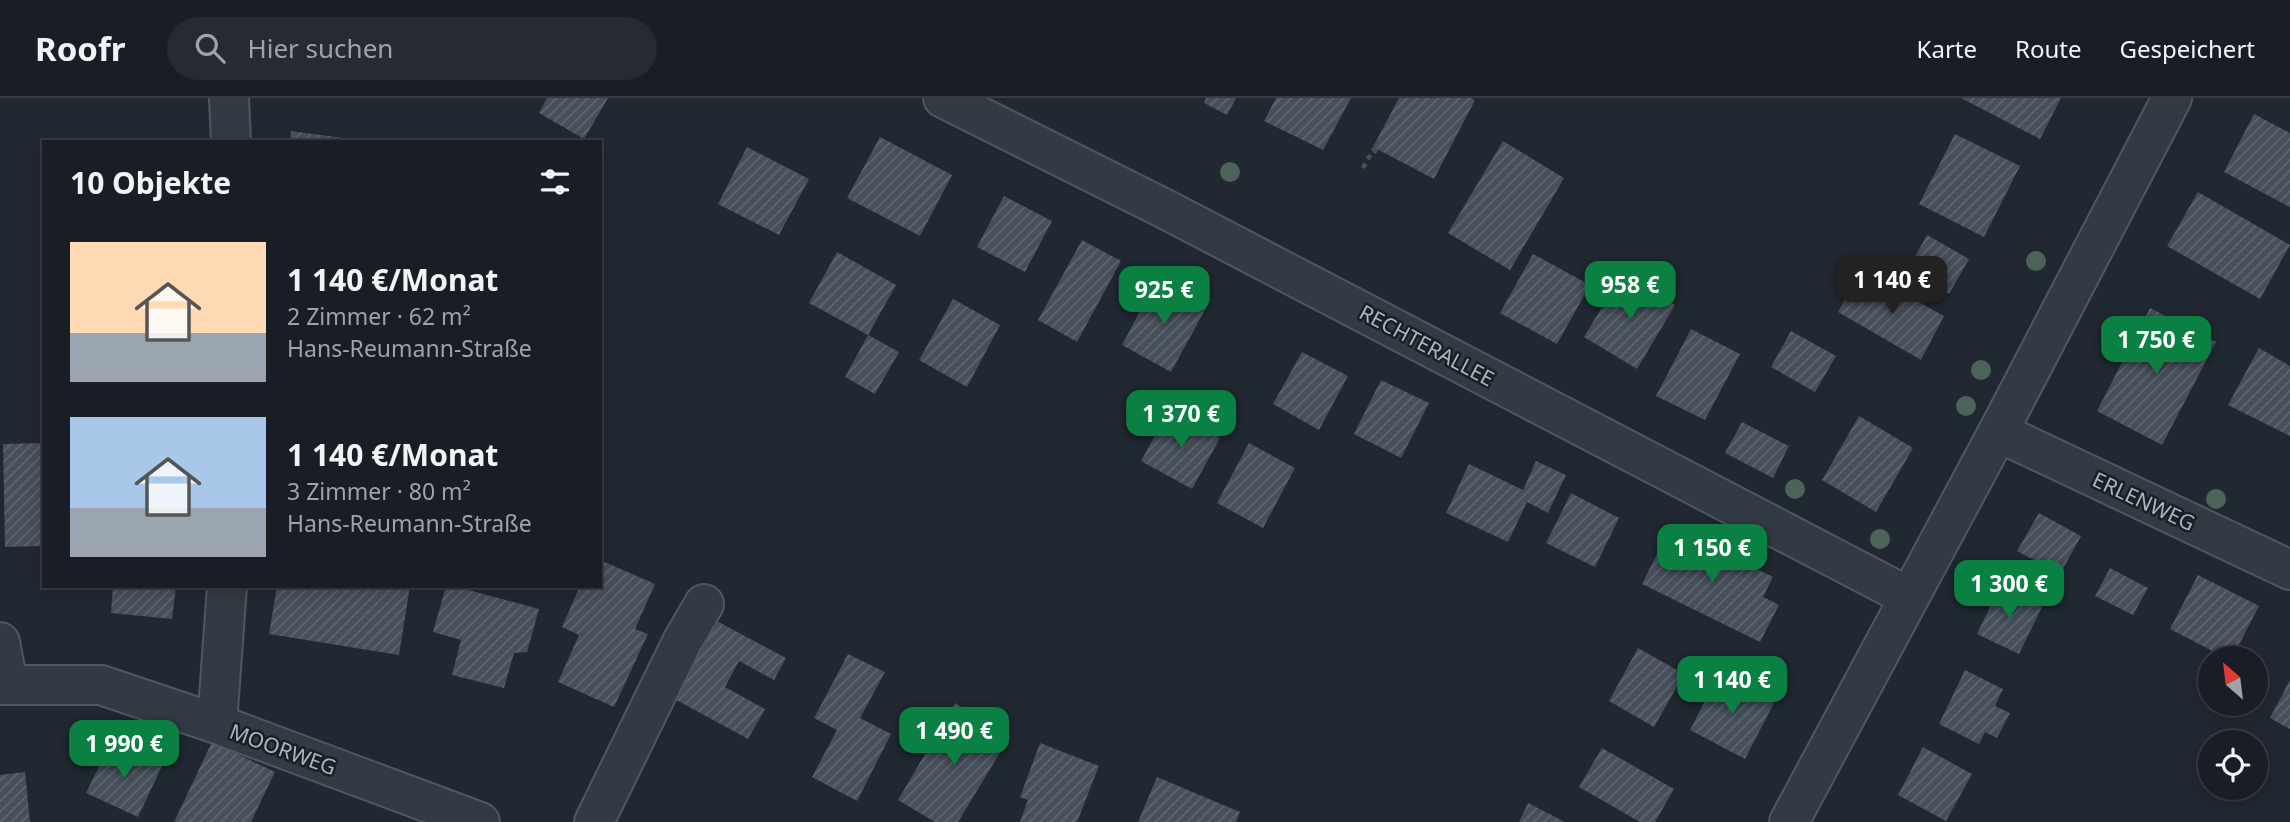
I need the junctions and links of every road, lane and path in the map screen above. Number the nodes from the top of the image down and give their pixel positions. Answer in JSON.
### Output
{"nodes":[{"id":1,"x":229,"y":98,"type":"edge"},
{"id":2,"x":943,"y":98,"type":"edge"},
{"id":3,"x":2172,"y":98,"type":"edge"},
{"id":4,"x":231,"y":140,"type":"edge"},
{"id":5,"x":1378,"y":150,"type":"dead end"},
{"id":6,"x":1363,"y":168,"type":"dead end"},
{"id":7,"x":1998,"y":432,"type":"junction"},
{"id":8,"x":2290,"y":570,"type":"edge"},
{"id":9,"x":227,"y":588,"type":"edge"},
{"id":10,"x":1909,"y":597,"type":"junction"},
{"id":11,"x":705,"y":604,"type":"dead end"},
{"id":12,"x":0,"y":642,"type":"edge"},
{"id":13,"x":4,"y":685,"type":"edge"},
{"id":14,"x":217,"y":724,"type":"junction"},
{"id":15,"x":481,"y":822,"type":"edge"},
{"id":16,"x":594,"y":822,"type":"edge"},
{"id":17,"x":1788,"y":822,"type":"edge"}],
"edges":[{"from":1,"to":4,"type":"street"},
{"from":2,"to":10,"type":"street","name":"RECHTERALLEE"},
{"from":3,"to":7,"type":"street"},
{"from":5,"to":6,"type":"path"},
{"from":7,"to":8,"type":"street","name":"ERLENWEG"},
{"from":7,"to":10,"type":"street"},
{"from":9,"to":14,"type":"street"},
{"from":10,"to":17,"type":"street"},
{"from":11,"to":16,"type":"street"},
{"from":12,"to":13,"type":"street"},
{"from":13,"to":14,"type":"street","name":"MOORWEG"},
{"from":14,"to":15,"type":"street","name":"MOORWEG"}]}
